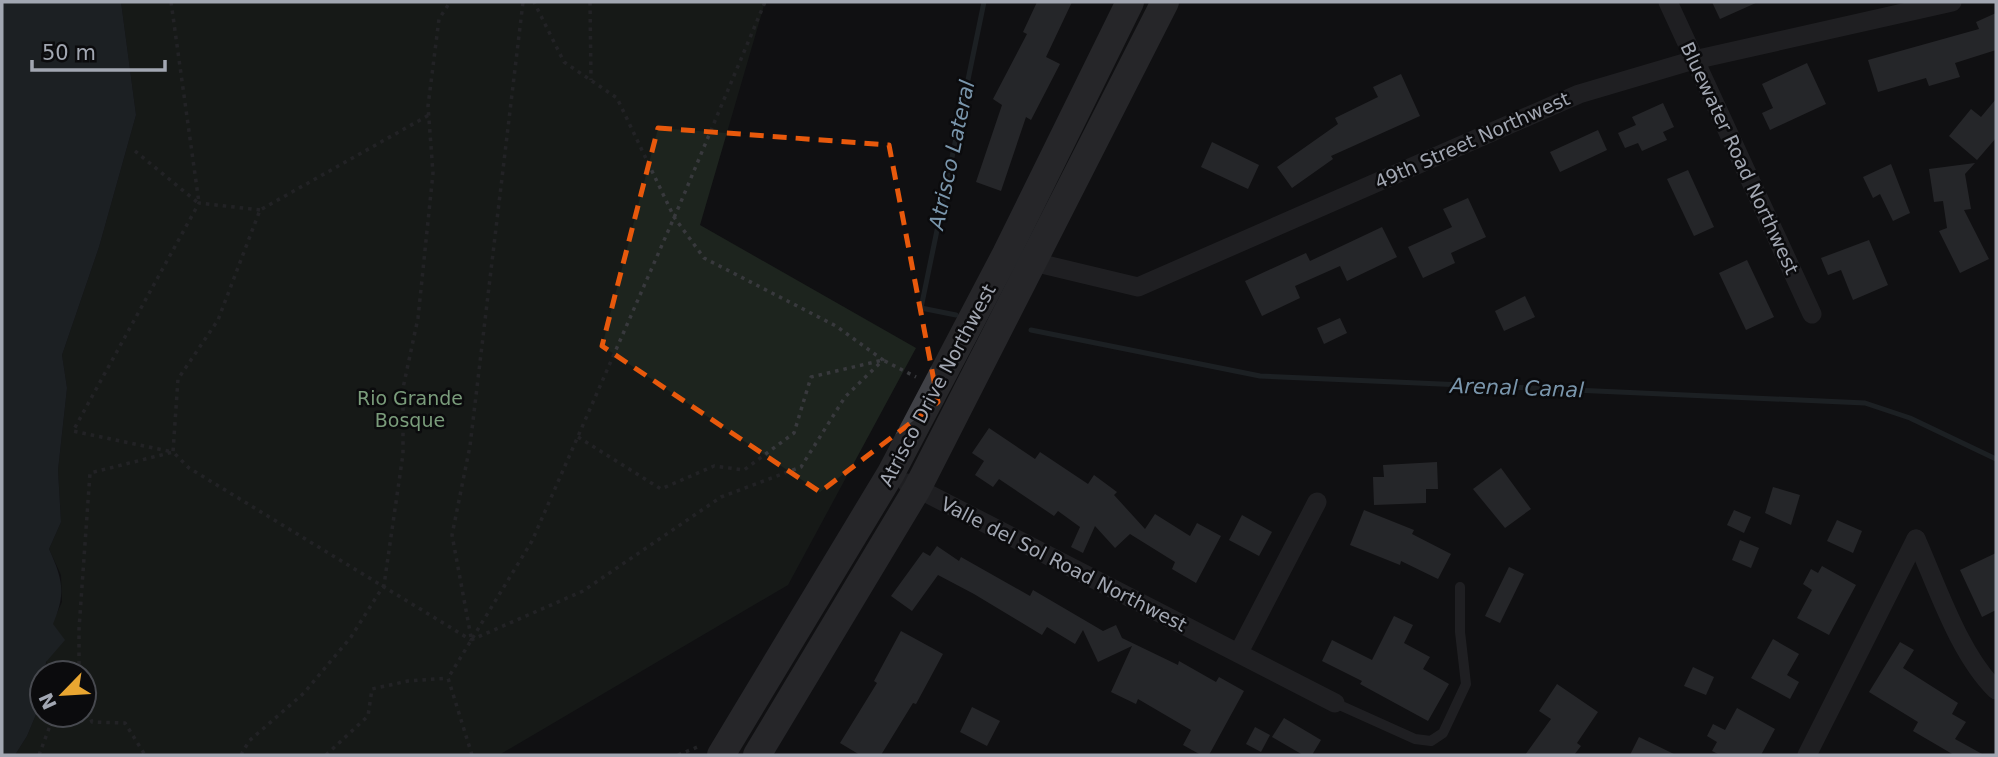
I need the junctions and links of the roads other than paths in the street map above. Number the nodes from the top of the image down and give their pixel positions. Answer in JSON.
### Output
{"nodes":[{"id":1,"x":1130,"y":2,"type":"edge"},
{"id":2,"x":1165,"y":2,"type":"edge"},
{"id":3,"x":1668,"y":2,"type":"edge"},
{"id":4,"x":1952,"y":2,"type":"edge"},
{"id":5,"x":1694,"y":60,"type":"junction"},
{"id":6,"x":1006,"y":254,"type":"junction"},
{"id":7,"x":1034,"y":263,"type":"junction"},
{"id":8,"x":1812,"y":314,"type":"dead end"},
{"id":9,"x":891,"y":473,"type":"junction"},
{"id":10,"x":917,"y":489,"type":"junction"},
{"id":11,"x":1317,"y":502,"type":"dead end"},
{"id":12,"x":1461,"y":587,"type":"dead end"},
{"id":13,"x":1239,"y":652,"type":"junction"},
{"id":14,"x":1996,"y":690,"type":"edge"},
{"id":15,"x":1335,"y":703,"type":"joint"},
{"id":16,"x":720,"y":755,"type":"edge"},
{"id":17,"x":757,"y":755,"type":"edge"},
{"id":18,"x":1807,"y":755,"type":"edge"}],
"edges":[{"from":1,"to":6,"type":"main road","name":"Atrisco Drive Northwest"},
{"from":2,"to":7,"type":"main road","name":"Atrisco Drive Northwest"},
{"from":3,"to":5,"type":"street","name":"Bluewater Road Northwest"},
{"from":4,"to":5,"type":"street","name":"49th Street Northwest"},
{"from":5,"to":7,"type":"street","name":"49th Street Northwest"},
{"from":5,"to":8,"type":"street","name":"Bluewater Road Northwest"},
{"from":6,"to":7,"type":"street","name":"49th Street Northwest"},
{"from":6,"to":9,"type":"main road","name":"Atrisco Drive Northwest"},
{"from":7,"to":10,"type":"main road","name":"Atrisco Drive Northwest"},
{"from":9,"to":10,"type":"street","name":"Valle del Sol Road Northwest"},
{"from":9,"to":16,"type":"main road","name":"Atrisco Drive Northwest"},
{"from":10,"to":13,"type":"street","name":"Valle del Sol Road Northwest"},
{"from":10,"to":17,"type":"main road","name":"Atrisco Drive Northwest"},
{"from":11,"to":13,"type":"street"},
{"from":12,"to":15,"type":"lane"},
{"from":13,"to":15,"type":"street","name":"Valle del Sol Road Northwest"},
{"from":14,"to":18,"type":"street"}]}
